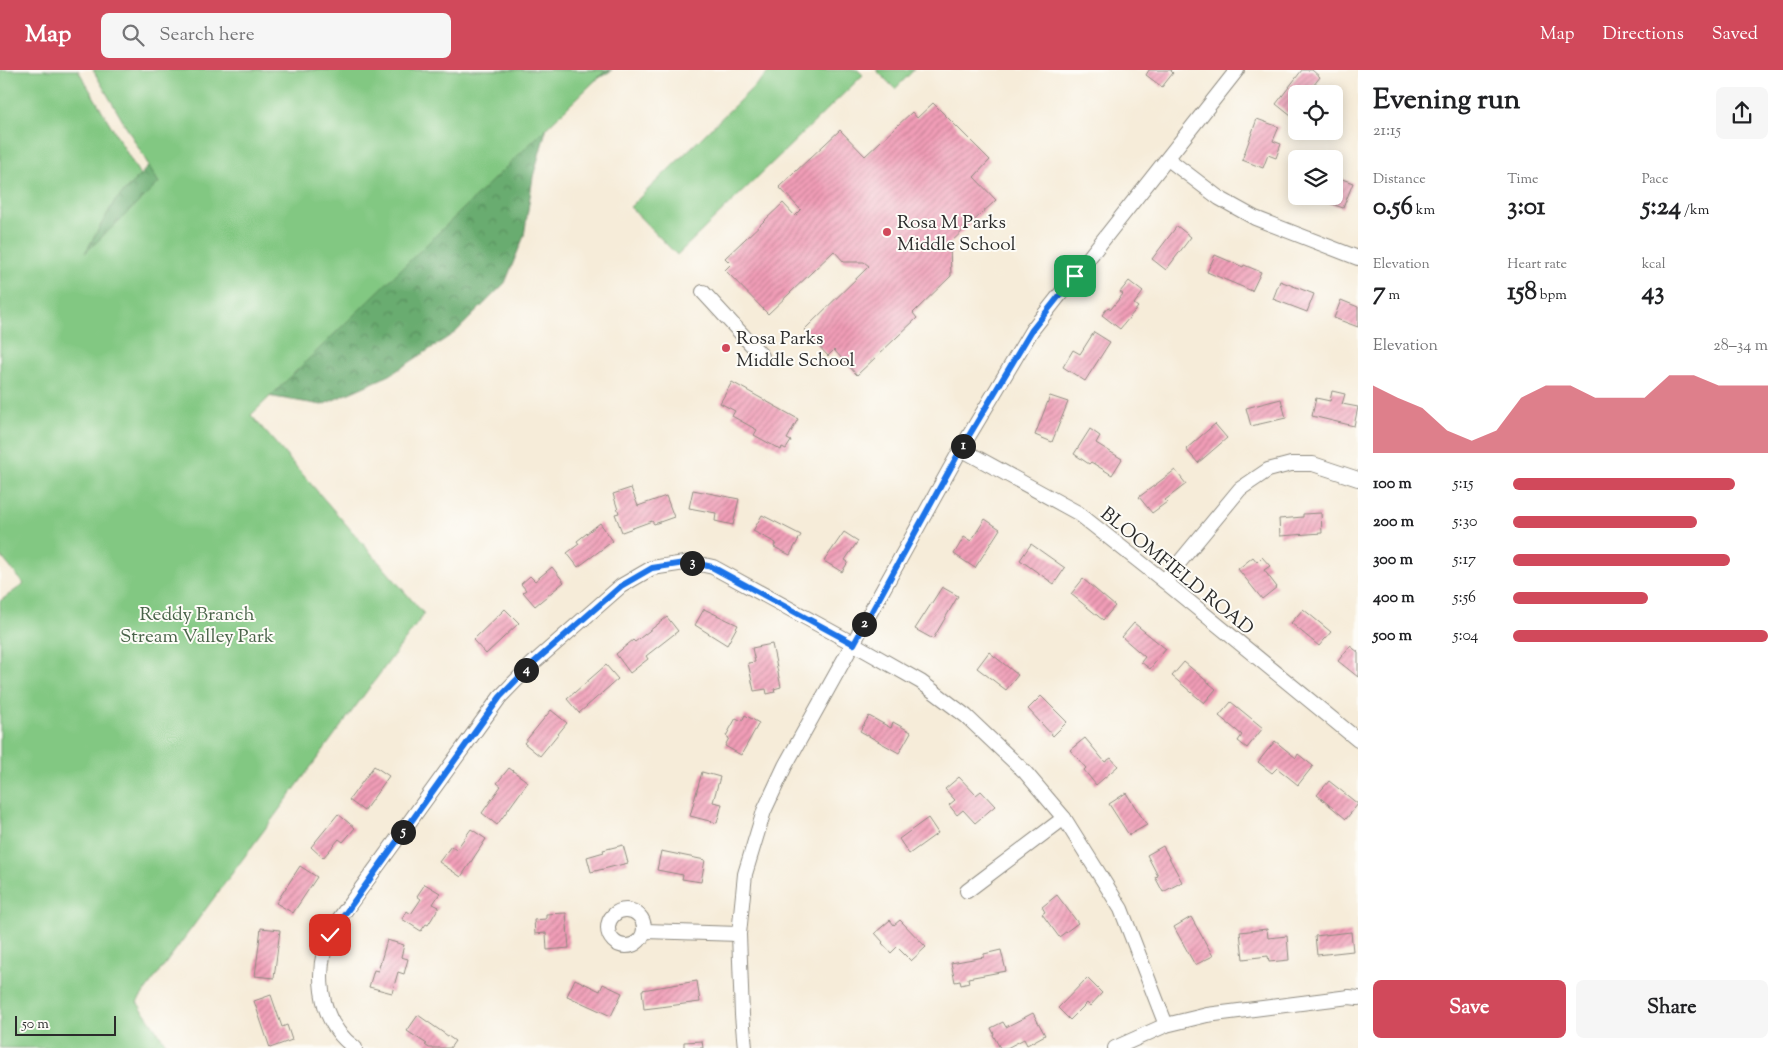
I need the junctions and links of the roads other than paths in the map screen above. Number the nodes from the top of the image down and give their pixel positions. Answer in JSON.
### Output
{"nodes":[{"id":1,"x":1237,"y":70,"type":"edge"},
{"id":2,"x":1168,"y":159,"type":"junction"},
{"id":3,"x":1358,"y":258,"type":"edge"},
{"id":4,"x":703,"y":292,"type":"dead end"},
{"id":5,"x":762,"y":356,"type":"dead end"},
{"id":6,"x":961,"y":449,"type":"junction"},
{"id":7,"x":1358,"y":479,"type":"edge"},
{"id":8,"x":1164,"y":581,"type":"junction"},
{"id":9,"x":854,"y":644,"type":"junction"},
{"id":10,"x":1358,"y":740,"type":"edge"},
{"id":11,"x":1064,"y":818,"type":"junction"},
{"id":12,"x":967,"y":892,"type":"dead end"},
{"id":13,"x":645,"y":931,"type":"dead end"},
{"id":14,"x":738,"y":934,"type":"junction"},
{"id":15,"x":1358,"y":998,"type":"edge"},
{"id":16,"x":1166,"y":1025,"type":"junction"},
{"id":17,"x":355,"y":1048,"type":"edge"},
{"id":18,"x":745,"y":1048,"type":"edge"},
{"id":19,"x":1115,"y":1048,"type":"edge"}],
"edges":[{"from":1,"to":2,"type":"street"},
{"from":2,"to":3,"type":"street"},
{"from":2,"to":6,"type":"street"},
{"from":4,"to":5,"type":"street"},
{"from":6,"to":8,"type":"street","name":"BLOOMFIELD ROAD"},
{"from":6,"to":9,"type":"street"},
{"from":7,"to":8,"type":"street"},
{"from":8,"to":10,"type":"street","name":"BLOOMFIELD ROAD"},
{"from":9,"to":11,"type":"street"},
{"from":9,"to":14,"type":"street"},
{"from":9,"to":17,"type":"street"},
{"from":11,"to":12,"type":"street"},
{"from":11,"to":16,"type":"street"},
{"from":13,"to":14,"type":"street"},
{"from":14,"to":18,"type":"street"},
{"from":15,"to":16,"type":"street"},
{"from":16,"to":19,"type":"street"}]}
